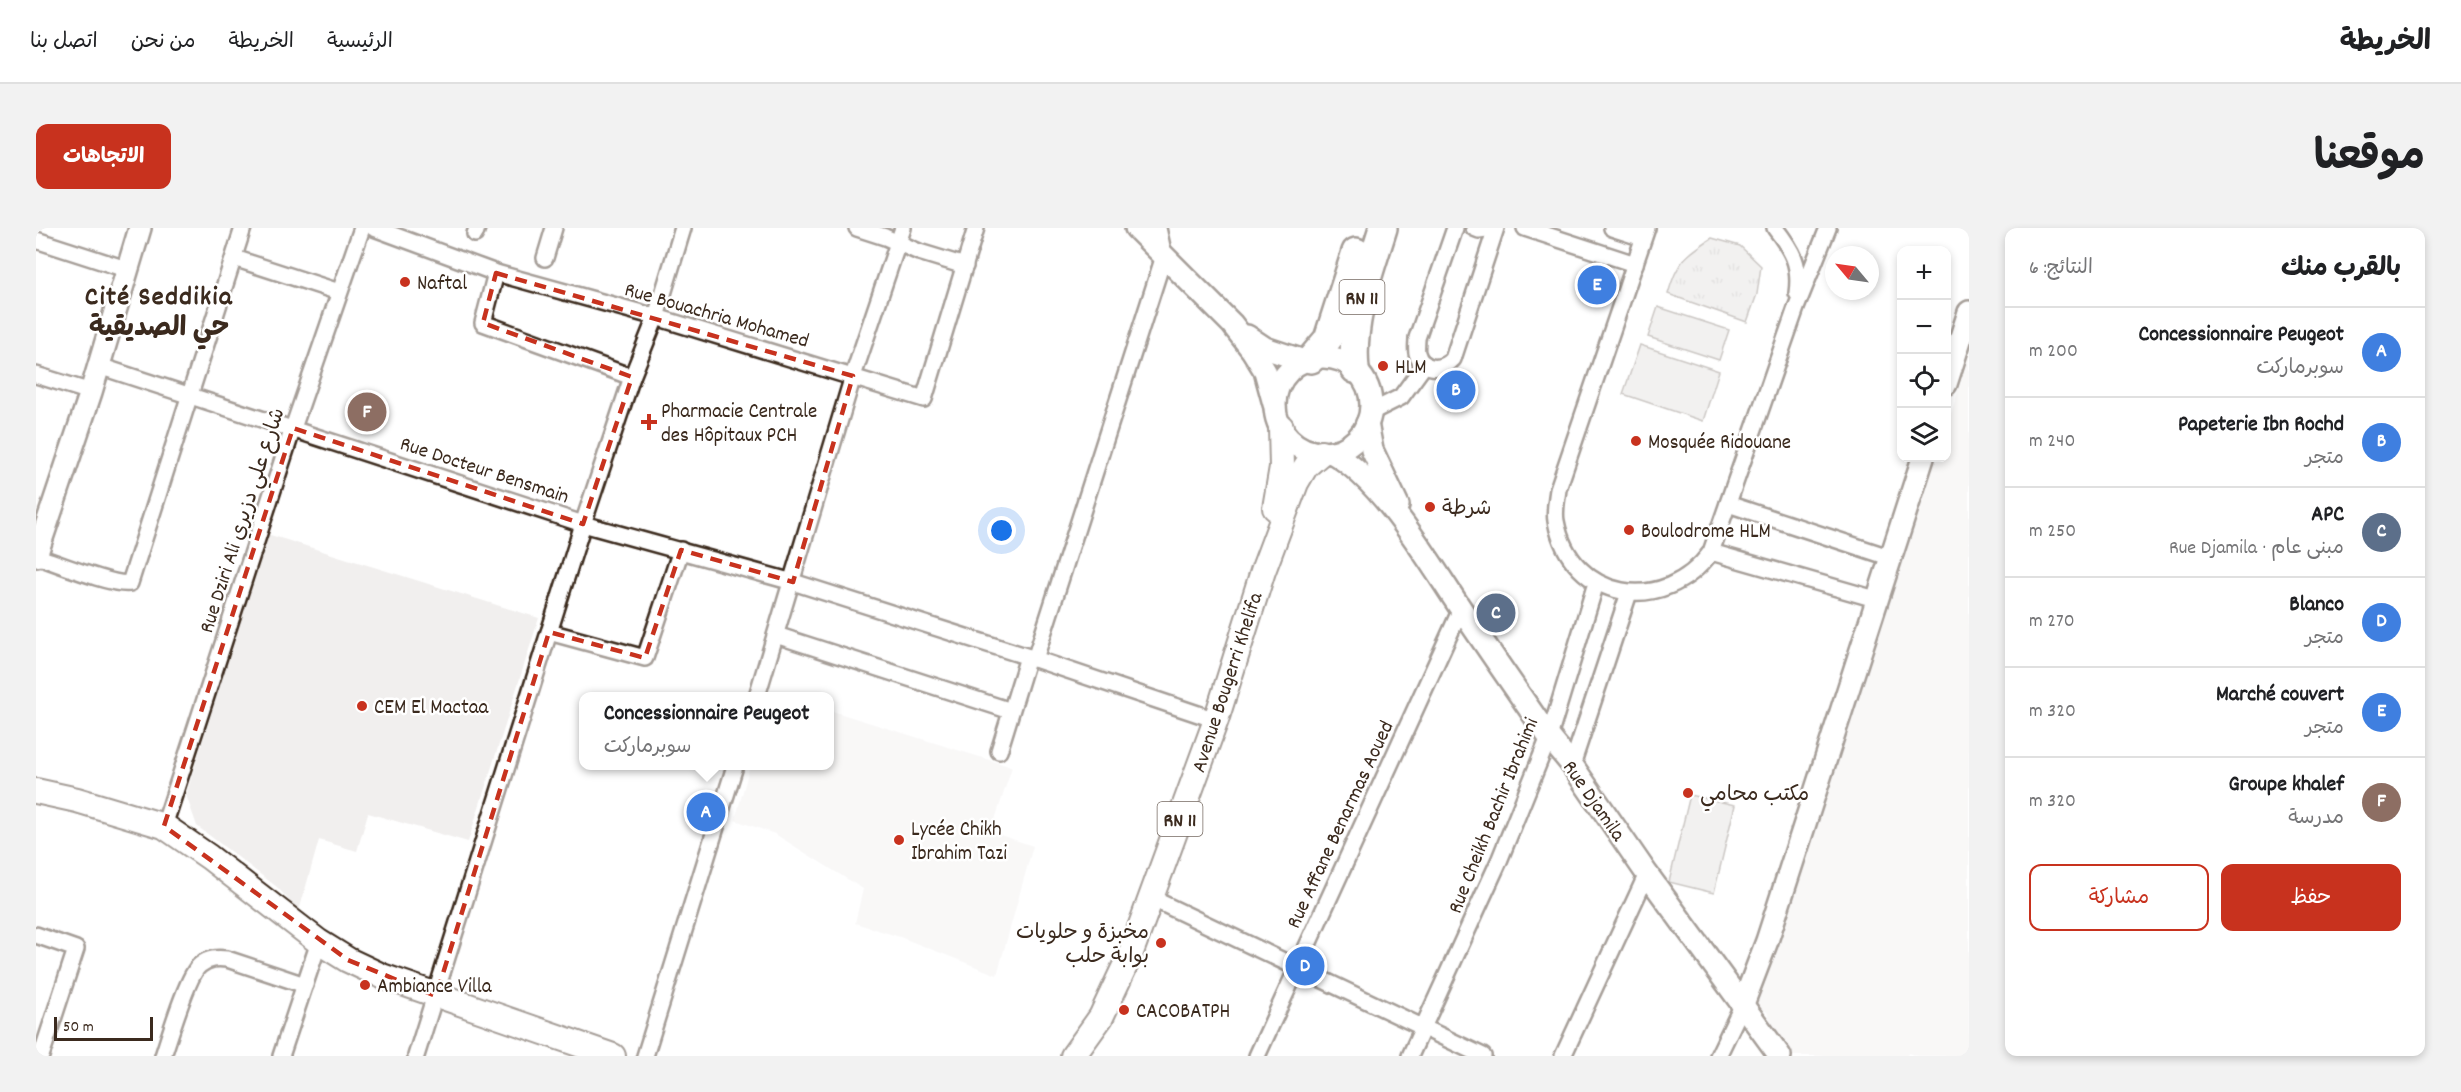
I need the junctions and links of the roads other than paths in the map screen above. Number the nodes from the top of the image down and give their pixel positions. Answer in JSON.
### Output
{"nodes":[{"id":1,"x":140,"y":228,"type":"edge"},
{"id":2,"x":243,"y":228,"type":"edge"},
{"id":3,"x":362,"y":228,"type":"edge"},
{"id":4,"x":374,"y":228,"type":"edge"},
{"id":5,"x":554,"y":228,"type":"edge"},
{"id":6,"x":683,"y":228,"type":"edge"},
{"id":7,"x":857,"y":228,"type":"edge"},
{"id":8,"x":975,"y":228,"type":"edge"},
{"id":9,"x":1136,"y":228,"type":"edge"},
{"id":10,"x":1158,"y":228,"type":"edge"},
{"id":11,"x":1364,"y":228,"type":"edge"},
{"id":12,"x":1383,"y":228,"type":"edge"},
{"id":13,"x":1455,"y":228,"type":"edge"},
{"id":14,"x":1474,"y":228,"type":"edge"},
{"id":15,"x":1495,"y":228,"type":"edge"},
{"id":16,"x":1525,"y":228,"type":"edge"},
{"id":17,"x":1612,"y":228,"type":"edge"},
{"id":18,"x":1775,"y":228,"type":"edge"},
{"id":19,"x":1828,"y":228,"type":"edge"},
{"id":20,"x":1647,"y":231,"type":"edge"},
{"id":21,"x":900,"y":235,"type":"edge"},
{"id":22,"x":36,"y":240,"type":"edge"},
{"id":23,"x":1164,"y":256,"type":"junction"},
{"id":24,"x":234,"y":258,"type":"junction"},
{"id":25,"x":544,"y":258,"type":"dead end"},
{"id":26,"x":1635,"y":264,"type":"junction"},
{"id":27,"x":965,"y":266,"type":"junction"},
{"id":28,"x":129,"y":270,"type":"junction"},
{"id":29,"x":496,"y":273,"type":"junction"},
{"id":30,"x":339,"y":292,"type":"junction"},
{"id":31,"x":1796,"y":308,"type":"junction"},
{"id":32,"x":1969,"y":312,"type":"edge"},
{"id":33,"x":656,"y":317,"type":"junction"},
{"id":34,"x":1232,"y":324,"type":"junction"},
{"id":35,"x":1308,"y":360,"type":"junction"},
{"id":36,"x":1425,"y":364,"type":"junction"},
{"id":37,"x":99,"y":366,"type":"junction"},
{"id":38,"x":1355,"y":369,"type":"junction"},
{"id":39,"x":1951,"y":371,"type":"edge"},
{"id":40,"x":36,"y":375,"type":"edge"},
{"id":41,"x":853,"y":376,"type":"junction"},
{"id":42,"x":632,"y":377,"type":"junction"},
{"id":43,"x":91,"y":393,"type":"junction"},
{"id":44,"x":192,"y":394,"type":"junction"},
{"id":45,"x":1369,"y":417,"type":"junction"},
{"id":46,"x":1278,"y":420,"type":"junction"},
{"id":47,"x":293,"y":428,"type":"junction"},
{"id":48,"x":1326,"y":453,"type":"junction"},
{"id":49,"x":1922,"y":462,"type":"edge"},
{"id":50,"x":1728,"y":504,"type":"junction"},
{"id":51,"x":583,"y":524,"type":"junction"},
{"id":52,"x":1416,"y":541,"type":"junction"},
{"id":53,"x":681,"y":550,"type":"junction"},
{"id":54,"x":1711,"y":552,"type":"junction"},
{"id":55,"x":36,"y":556,"type":"edge"},
{"id":56,"x":1892,"y":558,"type":"junction"},
{"id":57,"x":1263,"y":571,"type":"junction"},
{"id":58,"x":793,"y":582,"type":"junction"},
{"id":59,"x":1596,"y":583,"type":"junction"},
{"id":60,"x":1629,"y":593,"type":"junction"},
{"id":61,"x":1879,"y":600,"type":"junction"},
{"id":62,"x":1461,"y":609,"type":"junction"},
{"id":63,"x":549,"y":632,"type":"junction"},
{"id":64,"x":776,"y":635,"type":"junction"},
{"id":65,"x":1032,"y":658,"type":"junction"},
{"id":66,"x":758,"y":692,"type":"edge"},
{"id":67,"x":1011,"y":711,"type":"junction"},
{"id":68,"x":1216,"y":720,"type":"junction"},
{"id":69,"x":1549,"y":737,"type":"junction"},
{"id":70,"x":999,"y":751,"type":"dead end"},
{"id":71,"x":1572,"y":765,"type":"junction"},
{"id":72,"x":733,"y":770,"type":"edge"},
{"id":73,"x":36,"y":791,"type":"edge"},
{"id":74,"x":164,"y":826,"type":"junction"},
{"id":75,"x":1647,"y":874,"type":"junction"},
{"id":76,"x":1151,"y":898,"type":"junction"},
{"id":77,"x":36,"y":935,"type":"edge"},
{"id":78,"x":319,"y":942,"type":"junction"},
{"id":79,"x":1296,"y":969,"type":"junction"},
{"id":80,"x":305,"y":986,"type":"junction"},
{"id":81,"x":436,"y":996,"type":"junction"},
{"id":82,"x":1743,"y":1004,"type":"junction"},
{"id":83,"x":1423,"y":1029,"type":"junction"},
{"id":84,"x":41,"y":1056,"type":"edge"},
{"id":85,"x":163,"y":1056,"type":"edge"},
{"id":86,"x":281,"y":1056,"type":"edge"},
{"id":87,"x":416,"y":1056,"type":"edge"},
{"id":88,"x":613,"y":1056,"type":"edge"},
{"id":89,"x":645,"y":1056,"type":"edge"},
{"id":90,"x":1073,"y":1056,"type":"edge"},
{"id":91,"x":1257,"y":1056,"type":"edge"},
{"id":92,"x":1410,"y":1056,"type":"edge"},
{"id":93,"x":1483,"y":1056,"type":"edge"},
{"id":94,"x":1563,"y":1056,"type":"edge"},
{"id":95,"x":1718,"y":1056,"type":"edge"},
{"id":96,"x":1780,"y":1056,"type":"edge"}],
"edges":[{"from":1,"to":28,"type":"street"},
{"from":2,"to":24,"type":"street"},
{"from":3,"to":30,"type":"street","name":"Rue Dziri Ali شارع علي دزيري"},
{"from":4,"to":29,"type":"street","name":"Rue Bouachria Mohamed"},
{"from":5,"to":25,"type":"street"},
{"from":6,"to":33,"type":"street"},
{"from":7,"to":21,"type":"street"},
{"from":8,"to":27,"type":"street"},
{"from":9,"to":23,"type":"street"},
{"from":10,"to":23,"type":"street"},
{"from":11,"to":35,"type":"highway","number":"RN 11"},
{"from":12,"to":38,"type":"highway","number":"RN 11"},
{"from":13,"to":36,"type":"street"},
{"from":14,"to":15,"type":"street"},
{"from":15,"to":36,"type":"street"},
{"from":16,"to":26,"type":"street"},
{"from":17,"to":20,"type":"street"},
{"from":18,"to":31,"type":"street"},
{"from":19,"to":31,"type":"street"},
{"from":20,"to":26,"type":"street"},
{"from":21,"to":27,"type":"street"},
{"from":21,"to":41,"type":"street"},
{"from":22,"to":28,"type":"street"},
{"from":23,"to":34,"type":"street"},
{"from":23,"to":65,"type":"street"},
{"from":24,"to":30,"type":"street"},
{"from":24,"to":44,"type":"street"},
{"from":26,"to":59,"type":"street"},
{"from":27,"to":41,"type":"street","name":"Rue Bouachria Mohamed"},
{"from":28,"to":37,"type":"street"},
{"from":29,"to":33,"type":"street","name":"Rue Bouachria Mohamed"},
{"from":29,"to":42,"type":"street"},
{"from":30,"to":47,"type":"street","name":"Rue Dziri Ali شارع علي دزيري"},
{"from":31,"to":50,"type":"street"},
{"from":32,"to":39,"type":"street"},
{"from":33,"to":41,"type":"street","name":"Rue Bouachria Mohamed"},
{"from":33,"to":42,"type":"street"},
{"from":34,"to":35,"type":"street"},
{"from":34,"to":46,"type":"street"},
{"from":35,"to":38,"type":"street"},
{"from":35,"to":46,"type":"street"},
{"from":36,"to":45,"type":"street"},
{"from":37,"to":43,"type":"street"},
{"from":37,"to":44,"type":"street","name":"Rue Docteur Bensmain"},
{"from":38,"to":45,"type":"street"},
{"from":40,"to":43,"type":"street"},
{"from":41,"to":58,"type":"street"},
{"from":42,"to":51,"type":"street"},
{"from":43,"to":55,"type":"street"},
{"from":44,"to":47,"type":"street","name":"Rue Docteur Bensmain"},
{"from":44,"to":55,"type":"street"},
{"from":45,"to":48,"type":"street"},
{"from":45,"to":52,"type":"street"},
{"from":46,"to":48,"type":"street"},
{"from":46,"to":57,"type":"main road","name":"Avenue Bougerri Khelifa","number":"RN 11"},
{"from":47,"to":51,"type":"street","name":"Rue Docteur Bensmain"},
{"from":47,"to":74,"type":"street","name":"Rue Dziri Ali شارع علي دزيري"},
{"from":48,"to":52,"type":"street"},
{"from":48,"to":57,"type":"main road","name":"Avenue Bougerri Khelifa","number":"RN 11"},
{"from":49,"to":56,"type":"street"},
{"from":50,"to":54,"type":"street"},
{"from":50,"to":56,"type":"street"},
{"from":51,"to":53,"type":"street","name":"Rue Docteur Bensmain"},
{"from":51,"to":63,"type":"street"},
{"from":52,"to":62,"type":"street","name":"Rue Djamila"},
{"from":53,"to":58,"type":"street","name":"Rue Docteur Bensmain"},
{"from":53,"to":63,"type":"street"},
{"from":54,"to":60,"type":"street"},
{"from":54,"to":61,"type":"street"},
{"from":56,"to":61,"type":"street"},
{"from":57,"to":68,"type":"main road","name":"Avenue Bougerri Khelifa","number":"RN 11"},
{"from":58,"to":64,"type":"street"},
{"from":58,"to":65,"type":"street","name":"Rue Docteur Bensmain"},
{"from":59,"to":60,"type":"street"},
{"from":59,"to":69,"type":"street","name":"Rue Cheikh Bachir Ibrahimi"},
{"from":60,"to":71,"type":"street"},
{"from":61,"to":82,"type":"street"},
{"from":62,"to":69,"type":"street","name":"Rue Djamila"},
{"from":62,"to":79,"type":"street","name":"Rue Affane Benarmas Aoued"},
{"from":63,"to":81,"type":"street"},
{"from":64,"to":66,"type":"street"},
{"from":64,"to":67,"type":"street"},
{"from":65,"to":67,"type":"street"},
{"from":65,"to":68,"type":"street","name":"Rue Docteur Bensmain"},
{"from":67,"to":70,"type":"street"},
{"from":68,"to":76,"type":"main road","name":"Avenue Bougerri Khelifa","number":"RN 11"},
{"from":69,"to":71,"type":"street","name":"Rue Djamila"},
{"from":69,"to":83,"type":"street","name":"Rue Cheikh Bachir Ibrahimi"},
{"from":71,"to":75,"type":"street","name":"Rue Djamila"},
{"from":72,"to":89,"type":"street"},
{"from":73,"to":74,"type":"main road"},
{"from":74,"to":78,"type":"main road"},
{"from":75,"to":82,"type":"street","name":"Rue Djamila"},
{"from":75,"to":94,"type":"street"},
{"from":76,"to":79,"type":"street"},
{"from":76,"to":90,"type":"main road","name":"Avenue Bougerri Khelifa","number":"RN 11"},
{"from":77,"to":84,"type":"street"},
{"from":78,"to":80,"type":"street"},
{"from":78,"to":81,"type":"main road"},
{"from":79,"to":83,"type":"street"},
{"from":79,"to":91,"type":"street","name":"Rue Affane Benarmas Aoued"},
{"from":80,"to":85,"type":"street"},
{"from":80,"to":86,"type":"street"},
{"from":81,"to":87,"type":"street"},
{"from":81,"to":88,"type":"main road"},
{"from":82,"to":95,"type":"street"},
{"from":82,"to":96,"type":"street","name":"Rue Djamila"},
{"from":83,"to":92,"type":"street","name":"Rue Cheikh Bachir Ibrahimi"},
{"from":83,"to":93,"type":"street"}]}
